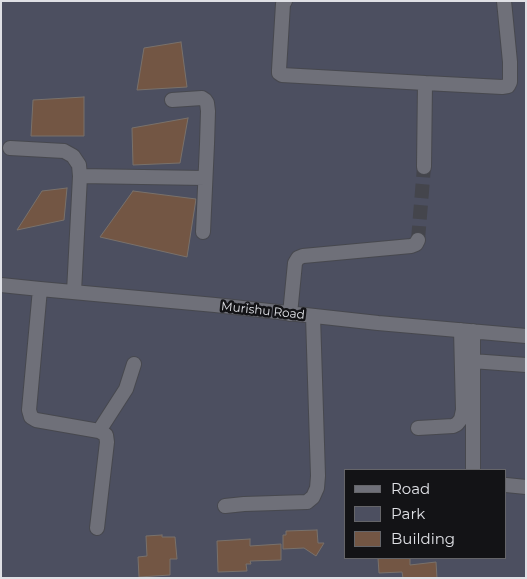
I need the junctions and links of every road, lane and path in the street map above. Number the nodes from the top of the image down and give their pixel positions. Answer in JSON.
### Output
{"nodes":[{"id":1,"x":285,"y":1,"type":"edge"},
{"id":2,"x":504,"y":1,"type":"edge"},
{"id":3,"x":425,"y":83,"type":"junction"},
{"id":4,"x":172,"y":100,"type":"dead end"},
{"id":5,"x":10,"y":148,"type":"dead end"},
{"id":6,"x":424,"y":167,"type":"tunnel mouth"},
{"id":7,"x":80,"y":176,"type":"junction"},
{"id":8,"x":205,"y":178,"type":"junction"},
{"id":9,"x":203,"y":232,"type":"dead end"},
{"id":10,"x":418,"y":240,"type":"dead end"},
{"id":11,"x":1,"y":284,"type":"edge"},
{"id":12,"x":40,"y":289,"type":"junction"},
{"id":13,"x":74,"y":292,"type":"junction"},
{"id":14,"x":290,"y":314,"type":"junction"},
{"id":15,"x":313,"y":316,"type":"junction"},
{"id":16,"x":467,"y":331,"type":"junction"},
{"id":17,"x":526,"y":336,"type":"edge"},
{"id":18,"x":472,"y":361,"type":"junction"},
{"id":19,"x":134,"y":364,"type":"dead end"},
{"id":20,"x":526,"y":365,"type":"edge"},
{"id":21,"x":418,"y":428,"type":"dead end"},
{"id":22,"x":99,"y":431,"type":"junction"},
{"id":23,"x":473,"y":469,"type":"edge"},
{"id":24,"x":507,"y":485,"type":"edge"},
{"id":25,"x":526,"y":488,"type":"edge"},
{"id":26,"x":225,"y":506,"type":"dead end"},
{"id":27,"x":97,"y":528,"type":"dead end"}],
"edges":[{"from":1,"to":3,"type":"street"},
{"from":2,"to":3,"type":"street"},
{"from":3,"to":6,"type":"street"},
{"from":4,"to":8,"type":"street"},
{"from":5,"to":7,"type":"street"},
{"from":7,"to":8,"type":"street"},
{"from":7,"to":13,"type":"street"},
{"from":8,"to":9,"type":"street"},
{"from":10,"to":14,"type":"street"},
{"from":11,"to":12,"type":"street","name":"Murishu Road"},
{"from":12,"to":13,"type":"street","name":"Murishu Road"},
{"from":12,"to":22,"type":"street"},
{"from":13,"to":14,"type":"street","name":"Murishu Road"},
{"from":14,"to":15,"type":"street","name":"Murishu Road"},
{"from":15,"to":16,"type":"street","name":"Murishu Road"},
{"from":15,"to":26,"type":"street"},
{"from":16,"to":17,"type":"street","name":"Murishu Road"},
{"from":16,"to":18,"type":"street"},
{"from":16,"to":21,"type":"street"},
{"from":18,"to":20,"type":"street"},
{"from":18,"to":23,"type":"street"},
{"from":19,"to":22,"type":"street"},
{"from":22,"to":27,"type":"street"},
{"from":24,"to":25,"type":"street"}]}
